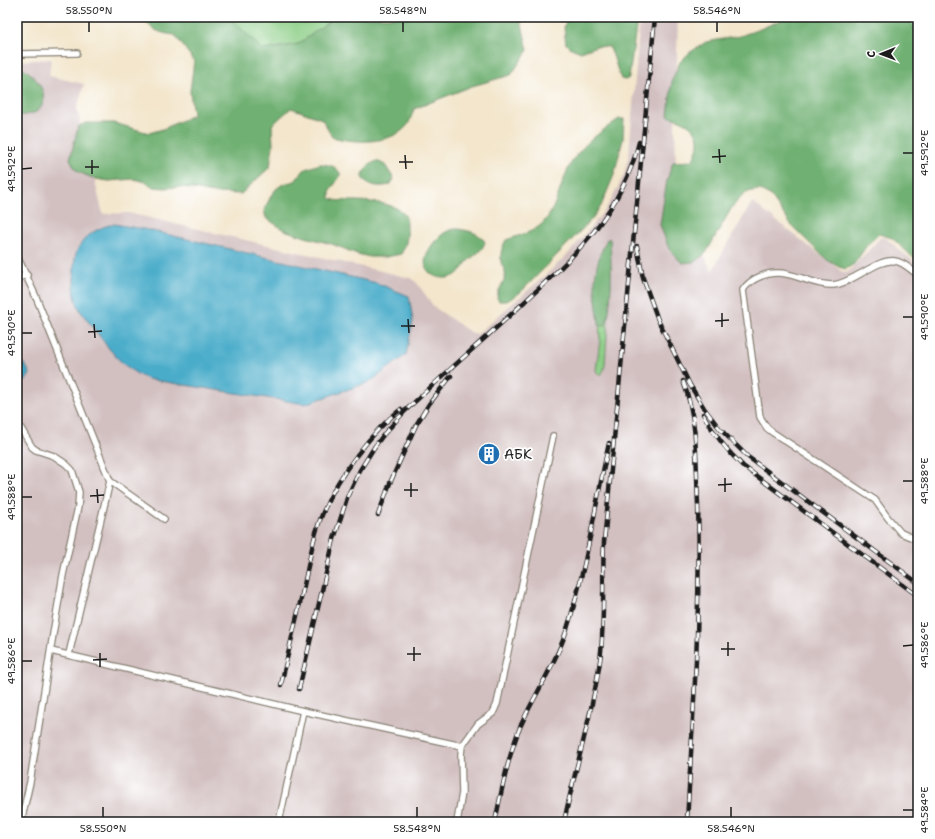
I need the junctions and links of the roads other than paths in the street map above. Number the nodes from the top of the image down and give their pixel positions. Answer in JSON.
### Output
{"nodes":[{"id":1,"x":298,"y":17,"type":"edge"},
{"id":2,"x":309,"y":17,"type":"edge"},
{"id":3,"x":77,"y":53,"type":"dead end"},
{"id":4,"x":17,"y":54,"type":"edge"},
{"id":5,"x":17,"y":256,"type":"edge"},
{"id":6,"x":27,"y":275,"type":"junction"},
{"id":7,"x":918,"y":275,"type":"edge"},
{"id":8,"x":17,"y":278,"type":"edge"},
{"id":9,"x":17,"y":422,"type":"edge"},
{"id":10,"x":553,"y":436,"type":"dead end"},
{"id":11,"x":110,"y":481,"type":"junction"},
{"id":12,"x":164,"y":519,"type":"dead end"},
{"id":13,"x":918,"y":540,"type":"edge"},
{"id":14,"x":51,"y":651,"type":"junction"},
{"id":15,"x":70,"y":654,"type":"junction"},
{"id":16,"x":303,"y":711,"type":"junction"},
{"id":17,"x":462,"y":746,"type":"junction"},
{"id":18,"x":21,"y":822,"type":"edge"},
{"id":19,"x":279,"y":822,"type":"edge"},
{"id":20,"x":457,"y":822,"type":"edge"}],
"edges":[{"from":1,"to":2,"type":"lane"},
{"from":3,"to":4,"type":"lane"},
{"from":5,"to":6,"type":"lane"},
{"from":6,"to":8,"type":"lane"},
{"from":6,"to":11,"type":"lane"},
{"from":7,"to":13,"type":"lane"},
{"from":9,"to":14,"type":"lane"},
{"from":10,"to":17,"type":"lane"},
{"from":11,"to":12,"type":"lane"},
{"from":11,"to":15,"type":"lane"},
{"from":14,"to":15,"type":"lane"},
{"from":14,"to":18,"type":"lane"},
{"from":15,"to":16,"type":"lane"},
{"from":16,"to":17,"type":"lane"},
{"from":16,"to":19,"type":"lane"},
{"from":17,"to":20,"type":"lane"}]}
